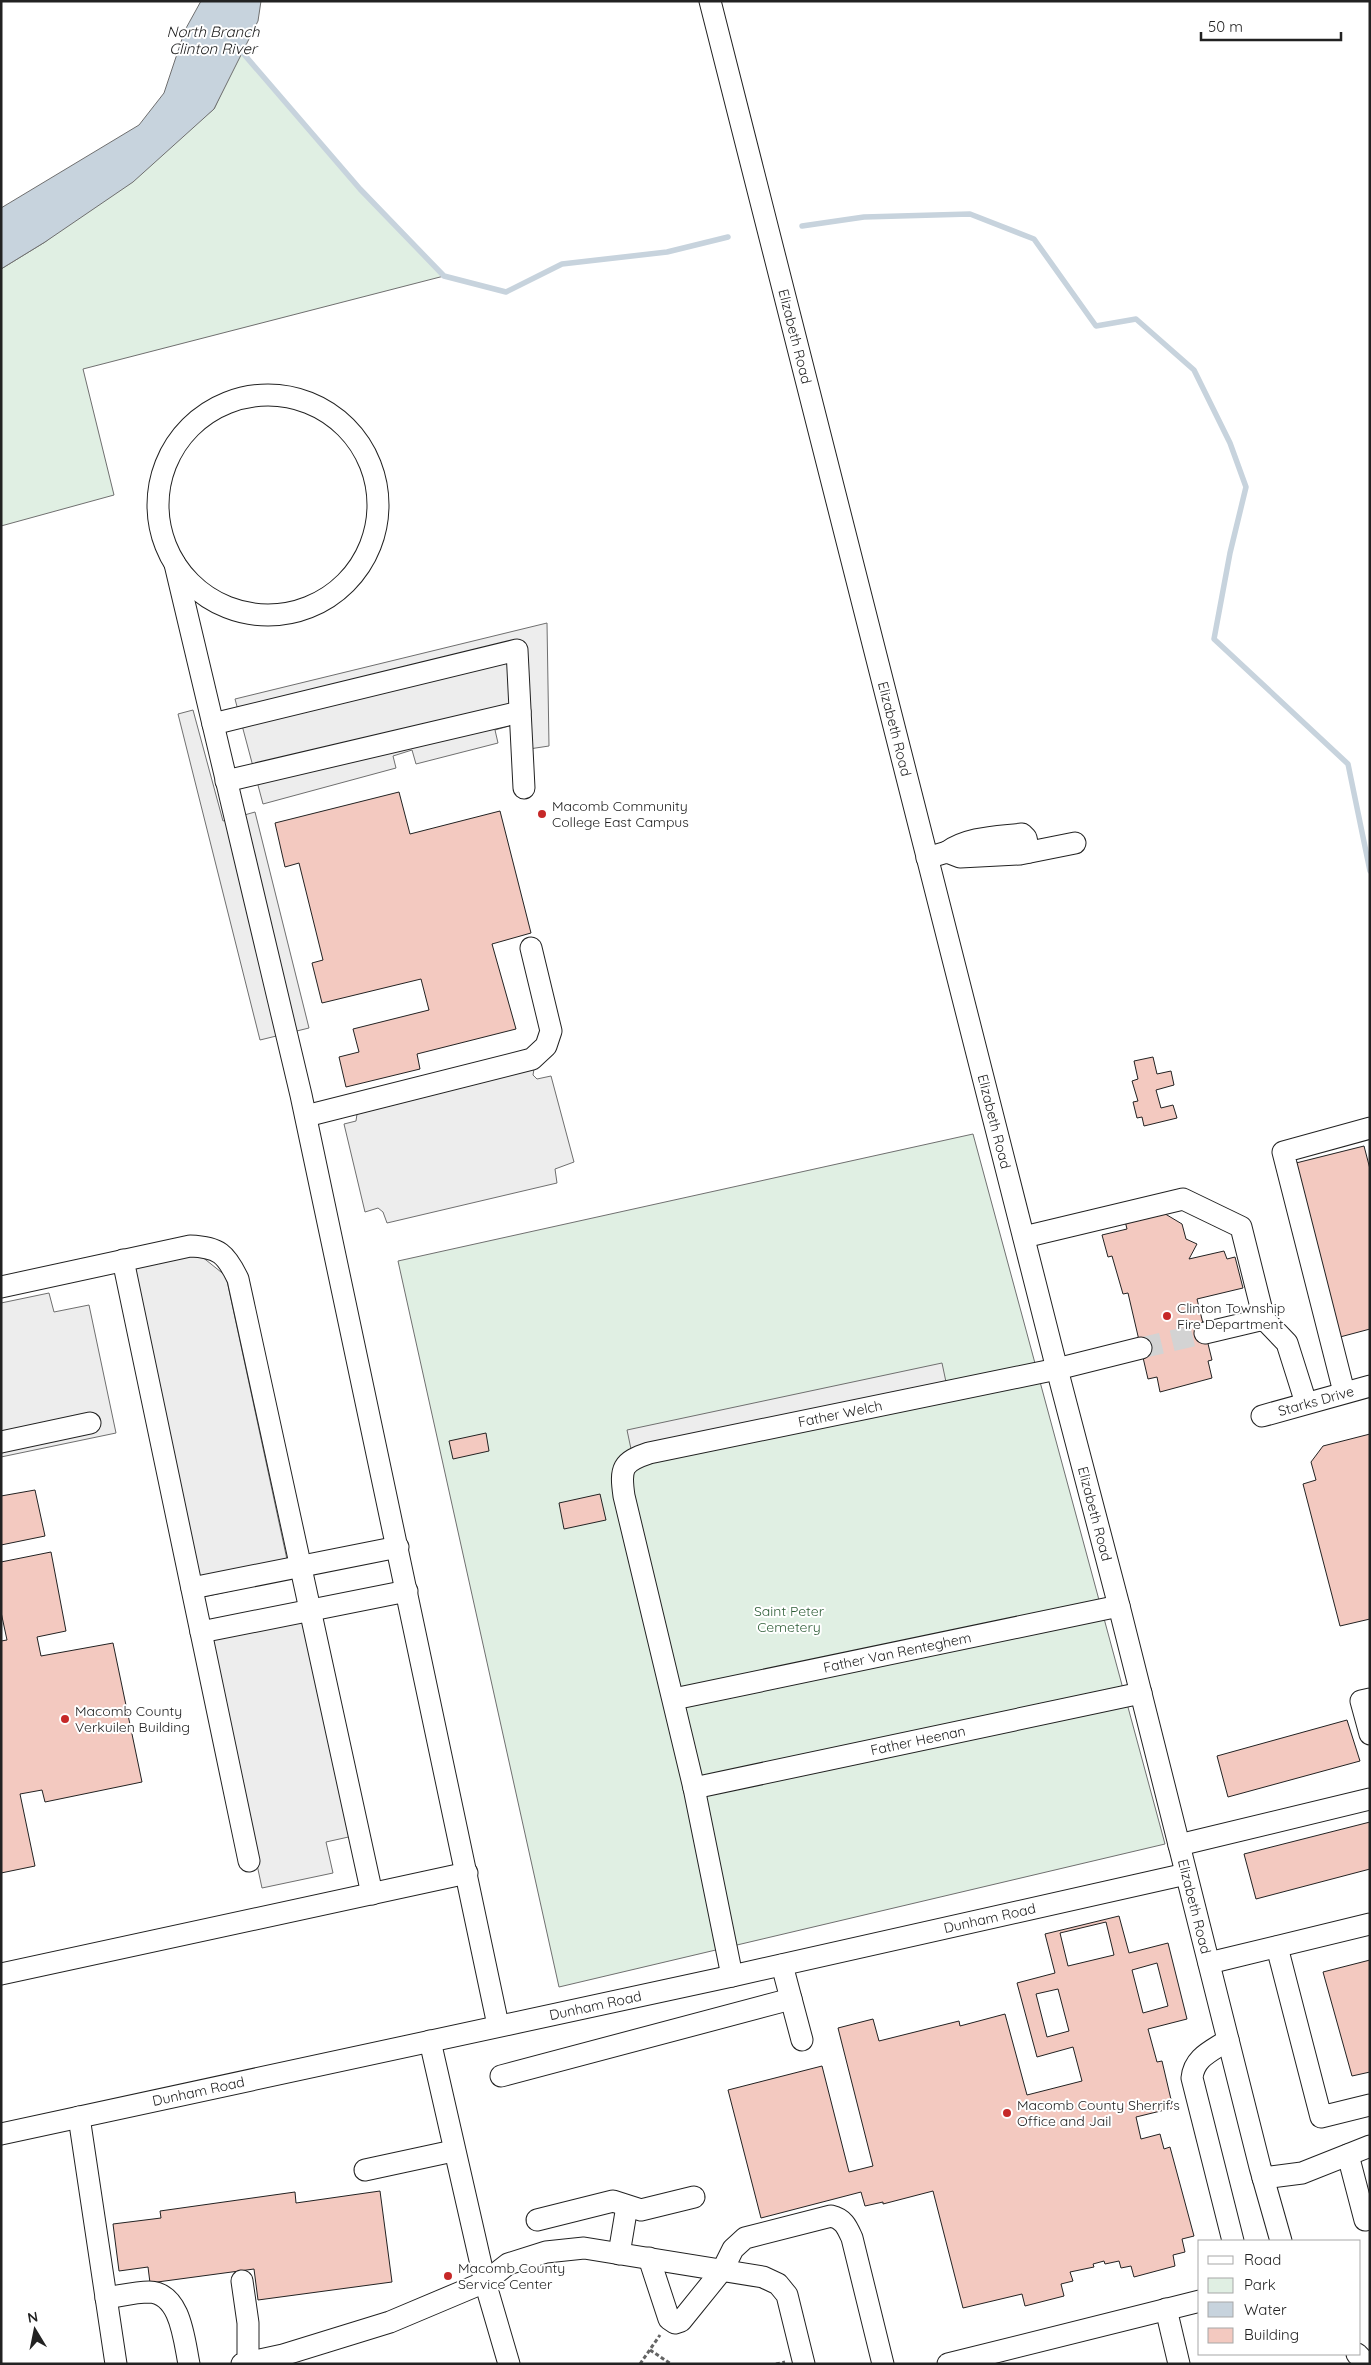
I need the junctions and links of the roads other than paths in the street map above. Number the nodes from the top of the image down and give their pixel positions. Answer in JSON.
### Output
{"nodes":[{"id":1,"x":710,"y":1,"type":"edge"},
{"id":2,"x":175,"y":564,"type":"junction"},
{"id":3,"x":520,"y":712,"type":"junction"},
{"id":4,"x":213,"y":724,"type":"junction"},
{"id":5,"x":226,"y":781,"type":"junction"},
{"id":6,"x":524,"y":788,"type":"dead end"},
{"id":7,"x":1075,"y":843,"type":"dead end"},
{"id":8,"x":927,"y":858,"type":"junction"},
{"id":9,"x":531,"y":948,"type":"dead end"},
{"id":10,"x":306,"y":1116,"type":"junction"},
{"id":11,"x":1370,"y":1128,"type":"edge"},
{"id":12,"x":1024,"y":1237,"type":"junction"},
{"id":13,"x":123,"y":1260,"type":"junction"},
{"id":14,"x":1,"y":1287,"type":"edge"},
{"id":15,"x":1264,"y":1318,"type":"junction"},
{"id":16,"x":1205,"y":1333,"type":"tunnel mouth"},
{"id":17,"x":1141,"y":1348,"type":"tunnel mouth"},
{"id":18,"x":1057,"y":1369,"type":"junction"},
{"id":19,"x":1370,"y":1386,"type":"edge"},
{"id":20,"x":1344,"y":1392,"type":"junction"},
{"id":21,"x":1306,"y":1403,"type":"junction"},
{"id":22,"x":1262,"y":1416,"type":"dead end"},
{"id":23,"x":90,"y":1423,"type":"dead end"},
{"id":24,"x":1,"y":1442,"type":"edge"},
{"id":25,"x":398,"y":1546,"type":"junction"},
{"id":26,"x":301,"y":1566,"type":"junction"},
{"id":27,"x":192,"y":1588,"type":"junction"},
{"id":28,"x":407,"y":1591,"type":"junction"},
{"id":29,"x":1120,"y":1606,"type":"junction"},
{"id":30,"x":310,"y":1611,"type":"junction"},
{"id":31,"x":201,"y":1632,"type":"junction"},
{"id":32,"x":1141,"y":1693,"type":"junction"},
{"id":33,"x":674,"y":1699,"type":"junction"},
{"id":34,"x":1370,"y":1699,"type":"edge"},
{"id":35,"x":1370,"y":1734,"type":"edge"},
{"id":36,"x":694,"y":1788,"type":"junction"},
{"id":37,"x":1370,"y":1799,"type":"edge"},
{"id":38,"x":1179,"y":1845,"type":"junction"},
{"id":39,"x":249,"y":1861,"type":"dead end"},
{"id":40,"x":467,"y":1873,"type":"junction"},
{"id":41,"x":1186,"y":1874,"type":"junction"},
{"id":42,"x":372,"y":1894,"type":"junction"},
{"id":43,"x":1370,"y":1924,"type":"edge"},
{"id":44,"x":1277,"y":1947,"type":"junction"},
{"id":45,"x":1209,"y":1963,"type":"junction"},
{"id":46,"x":782,"y":1965,"type":"junction"},
{"id":47,"x":1,"y":1974,"type":"edge"},
{"id":48,"x":732,"y":1976,"type":"junction"},
{"id":49,"x":791,"y":2000,"type":"junction"},
{"id":50,"x":498,"y":2025,"type":"junction"},
{"id":51,"x":802,"y":2040,"type":"dead end"},
{"id":52,"x":1228,"y":2040,"type":"junction"},
{"id":53,"x":430,"y":2041,"type":"junction"},
{"id":54,"x":501,"y":2076,"type":"dead end"},
{"id":55,"x":1370,"y":2105,"type":"edge"},
{"id":56,"x":79,"y":2117,"type":"junction"},
{"id":57,"x":1,"y":2134,"type":"edge"},
{"id":58,"x":1370,"y":2146,"type":"edge"},
{"id":59,"x":453,"y":2151,"type":"junction"},
{"id":60,"x":1348,"y":2155,"type":"junction"},
{"id":61,"x":365,"y":2170,"type":"dead end"},
{"id":62,"x":1263,"y":2178,"type":"junction"},
{"id":63,"x":694,"y":2197,"type":"dead end"},
{"id":64,"x":627,"y":2206,"type":"junction"},
{"id":65,"x":537,"y":2220,"type":"dead end"},
{"id":66,"x":1365,"y":2220,"type":"dead end"},
{"id":67,"x":1233,"y":2240,"type":"edge"},
{"id":68,"x":1281,"y":2240,"type":"edge"},
{"id":69,"x":619,"y":2254,"type":"junction"},
{"id":70,"x":649,"y":2258,"type":"junction"},
{"id":71,"x":723,"y":2269,"type":"junction"},
{"id":72,"x":242,"y":2281,"type":"dead end"},
{"id":73,"x":485,"y":2282,"type":"junction"},
{"id":74,"x":106,"y":2298,"type":"junction"},
{"id":75,"x":1198,"y":2301,"type":"edge"},
{"id":76,"x":1166,"y":2309,"type":"junction"},
{"id":77,"x":1358,"y":2355,"type":"edge"},
{"id":78,"x":285,"y":2359,"type":"edge"},
{"id":79,"x":245,"y":2363,"type":"edge"},
{"id":80,"x":116,"y":2364,"type":"edge"},
{"id":81,"x":189,"y":2364,"type":"edge"},
{"id":82,"x":509,"y":2364,"type":"edge"},
{"id":83,"x":804,"y":2364,"type":"edge"},
{"id":84,"x":883,"y":2364,"type":"edge"},
{"id":85,"x":948,"y":2364,"type":"edge"},
{"id":86,"x":1179,"y":2364,"type":"edge"},
{"id":87,"x":1367,"y":2364,"type":"edge"}],
"edges":[{"from":1,"to":8,"type":"street","name":"Elizabeth Road"},
{"from":2,"to":2,"type":"street"},
{"from":2,"to":4,"type":"street"},
{"from":3,"to":4,"type":"street"},
{"from":3,"to":5,"type":"street"},
{"from":3,"to":6,"type":"street"},
{"from":4,"to":5,"type":"street"},
{"from":5,"to":10,"type":"street"},
{"from":7,"to":8,"type":"street"},
{"from":8,"to":12,"type":"street","name":"Elizabeth Road"},
{"from":9,"to":10,"type":"street"},
{"from":10,"to":25,"type":"street"},
{"from":11,"to":20,"type":"street"},
{"from":12,"to":15,"type":"street"},
{"from":12,"to":18,"type":"street","name":"Elizabeth Road"},
{"from":13,"to":14,"type":"street"},
{"from":13,"to":26,"type":"street"},
{"from":13,"to":27,"type":"street"},
{"from":15,"to":16,"type":"street"},
{"from":15,"to":21,"type":"street"},
{"from":17,"to":18,"type":"street","name":"Father Welch"},
{"from":18,"to":29,"type":"street","name":"Elizabeth Road"},
{"from":18,"to":33,"type":"street","name":"Father Welch"},
{"from":19,"to":20,"type":"street","name":"Starks Drive"},
{"from":20,"to":21,"type":"street","name":"Starks Drive"},
{"from":21,"to":22,"type":"street","name":"Starks Drive"},
{"from":23,"to":24,"type":"street"},
{"from":25,"to":26,"type":"street"},
{"from":25,"to":28,"type":"street"},
{"from":26,"to":27,"type":"street"},
{"from":26,"to":30,"type":"street"},
{"from":27,"to":31,"type":"street"},
{"from":28,"to":30,"type":"street"},
{"from":28,"to":40,"type":"street"},
{"from":29,"to":32,"type":"street","name":"Elizabeth Road"},
{"from":29,"to":33,"type":"street","name":"Father Van Renteghem"},
{"from":30,"to":31,"type":"street"},
{"from":30,"to":42,"type":"street"},
{"from":31,"to":39,"type":"street"},
{"from":32,"to":36,"type":"street","name":"Father Heenan"},
{"from":32,"to":38,"type":"street","name":"Elizabeth Road"},
{"from":33,"to":36,"type":"street"},
{"from":34,"to":35,"type":"street"},
{"from":36,"to":48,"type":"street"},
{"from":37,"to":38,"type":"street"},
{"from":38,"to":41,"type":"street","name":"Elizabeth Road"},
{"from":40,"to":42,"type":"street"},
{"from":40,"to":50,"type":"street"},
{"from":41,"to":45,"type":"street","name":"Elizabeth Road"},
{"from":41,"to":46,"type":"street","name":"Dunham Road"},
{"from":42,"to":47,"type":"street"},
{"from":43,"to":44,"type":"street"},
{"from":44,"to":45,"type":"street"},
{"from":44,"to":55,"type":"street"},
{"from":45,"to":52,"type":"street","name":"Elizabeth Road"},
{"from":46,"to":48,"type":"street","name":"Dunham Road"},
{"from":46,"to":49,"type":"street"},
{"from":48,"to":50,"type":"street","name":"Dunham Road"},
{"from":49,"to":51,"type":"street"},
{"from":49,"to":54,"type":"street"},
{"from":50,"to":53,"type":"street","name":"Dunham Road"},
{"from":52,"to":62,"type":"street","name":"Elizabeth Road"},
{"from":52,"to":67,"type":"street"},
{"from":53,"to":56,"type":"street","name":"Dunham Road"},
{"from":53,"to":59,"type":"street"},
{"from":56,"to":57,"type":"street","name":"Dunham Road"},
{"from":56,"to":74,"type":"street"},
{"from":58,"to":60,"type":"street"},
{"from":59,"to":61,"type":"street"},
{"from":59,"to":73,"type":"street"},
{"from":60,"to":62,"type":"street"},
{"from":60,"to":66,"type":"street"},
{"from":62,"to":68,"type":"street","name":"Elizabeth Road"},
{"from":63,"to":64,"type":"street"},
{"from":64,"to":65,"type":"street"},
{"from":64,"to":69,"type":"street"},
{"from":69,"to":70,"type":"street"},
{"from":69,"to":73,"type":"street"},
{"from":70,"to":71,"type":"street"},
{"from":70,"to":71,"type":"street"},
{"from":71,"to":83,"type":"street"},
{"from":71,"to":84,"type":"street"},
{"from":72,"to":79,"type":"street"},
{"from":73,"to":78,"type":"street"},
{"from":73,"to":82,"type":"street"},
{"from":74,"to":80,"type":"street"},
{"from":74,"to":81,"type":"street"},
{"from":75,"to":76,"type":"street"},
{"from":76,"to":85,"type":"street"},
{"from":76,"to":86,"type":"street"},
{"from":77,"to":87,"type":"street"},
{"from":78,"to":79,"type":"street"}]}
